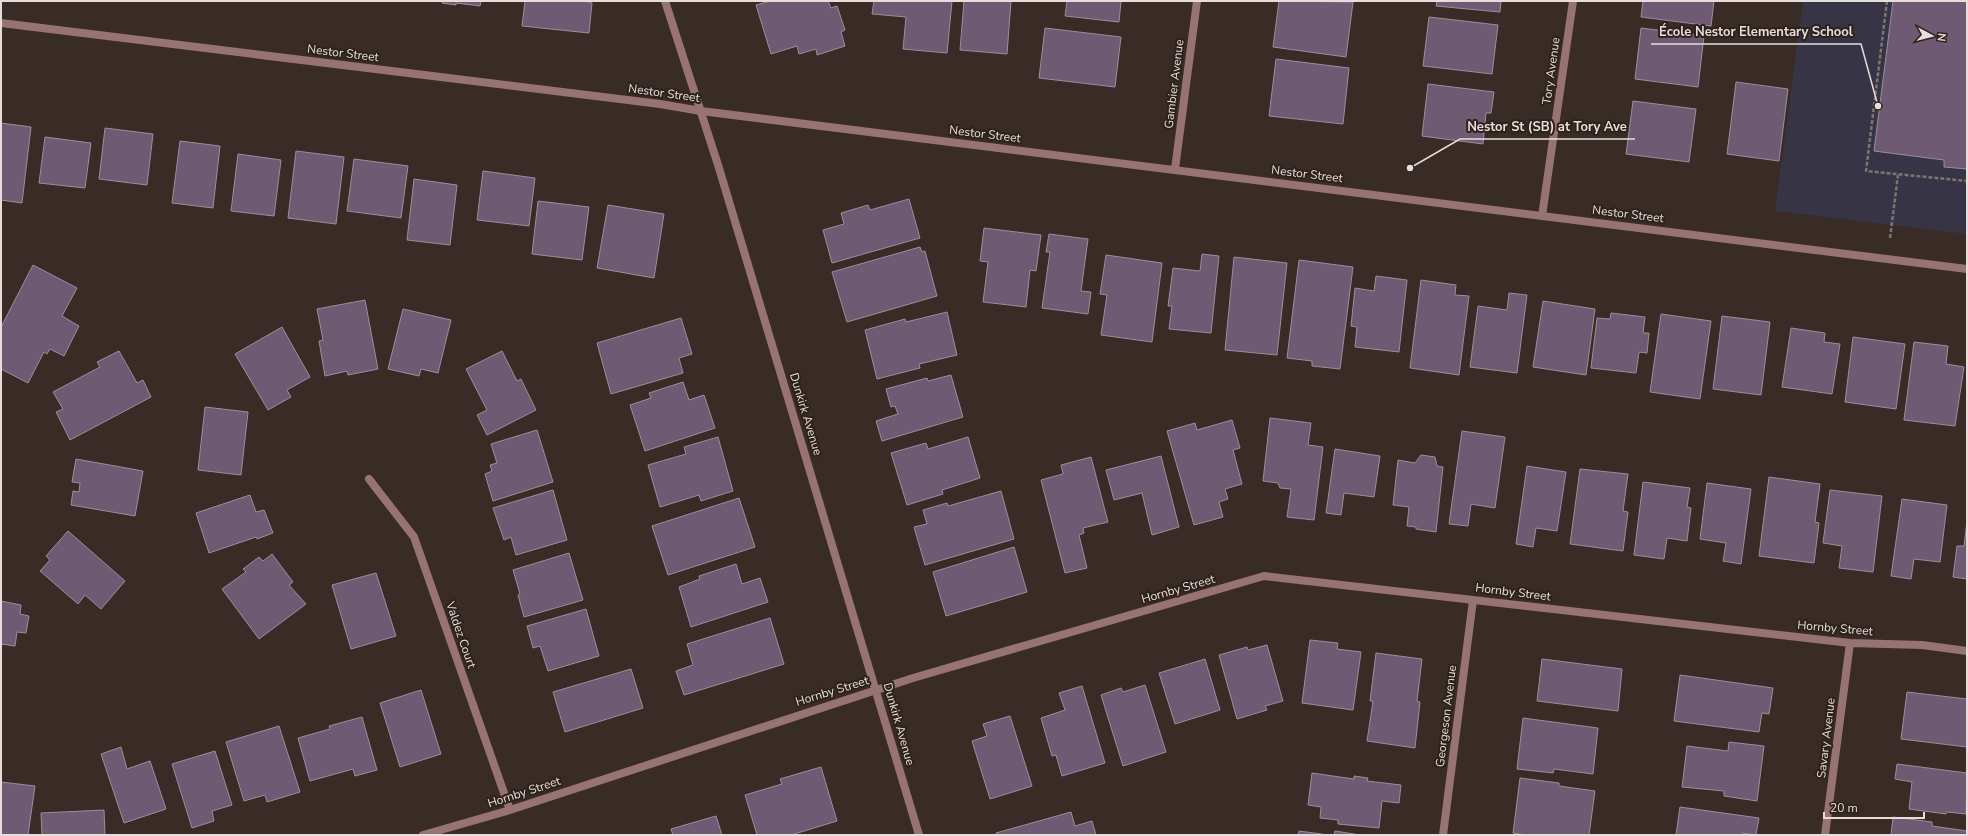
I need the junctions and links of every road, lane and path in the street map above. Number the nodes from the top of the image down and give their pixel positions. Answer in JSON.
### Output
{"nodes":[{"id":1,"x":665,"y":1,"type":"edge"},
{"id":2,"x":1197,"y":1,"type":"edge"},
{"id":3,"x":1573,"y":1,"type":"edge"},
{"id":4,"x":1887,"y":1,"type":"edge"},
{"id":5,"x":1,"y":24,"type":"edge"},
{"id":6,"x":701,"y":111,"type":"junction"},
{"id":7,"x":1174,"y":170,"type":"junction"},
{"id":8,"x":1898,"y":175,"type":"junction"},
{"id":9,"x":1967,"y":182,"type":"edge"},
{"id":10,"x":1542,"y":216,"type":"junction"},
{"id":11,"x":1888,"y":258,"type":"junction"},
{"id":12,"x":1967,"y":269,"type":"edge"},
{"id":13,"x":369,"y":479,"type":"dead end"},
{"id":14,"x":1473,"y":600,"type":"junction"},
{"id":15,"x":1850,"y":643,"type":"junction"},
{"id":16,"x":1967,"y":651,"type":"edge"},
{"id":17,"x":876,"y":690,"type":"junction"},
{"id":18,"x":510,"y":810,"type":"junction"},
{"id":19,"x":423,"y":835,"type":"edge"},
{"id":20,"x":918,"y":835,"type":"edge"},
{"id":21,"x":1443,"y":835,"type":"edge"},
{"id":22,"x":1825,"y":835,"type":"edge"}],
"edges":[{"from":1,"to":6,"type":"street","name":"Dunkirk Avenue"},
{"from":2,"to":7,"type":"street","name":"Gambier Avenue"},
{"from":3,"to":10,"type":"street","name":"Tory Avenue"},
{"from":4,"to":8,"type":"path"},
{"from":5,"to":6,"type":"street","name":"Nestor Street"},
{"from":6,"to":7,"type":"street","name":"Nestor Street"},
{"from":6,"to":17,"type":"street","name":"Dunkirk Avenue"},
{"from":7,"to":10,"type":"street","name":"Nestor Street"},
{"from":8,"to":9,"type":"path"},
{"from":8,"to":11,"type":"path"},
{"from":10,"to":11,"type":"street","name":"Nestor Street"},
{"from":11,"to":12,"type":"street","name":"Nestor Street"},
{"from":13,"to":18,"type":"street","name":"Valdez Court"},
{"from":14,"to":15,"type":"street","name":"Hornby Street"},
{"from":14,"to":17,"type":"street","name":"Hornby Street"},
{"from":14,"to":21,"type":"street","name":"Georgeson Avenue"},
{"from":15,"to":16,"type":"street","name":"Hornby Street"},
{"from":15,"to":22,"type":"street","name":"Savary Avenue"},
{"from":17,"to":18,"type":"street","name":"Hornby Street"},
{"from":17,"to":20,"type":"street","name":"Dunkirk Avenue"},
{"from":18,"to":19,"type":"street","name":"Hornby Street"}]}
